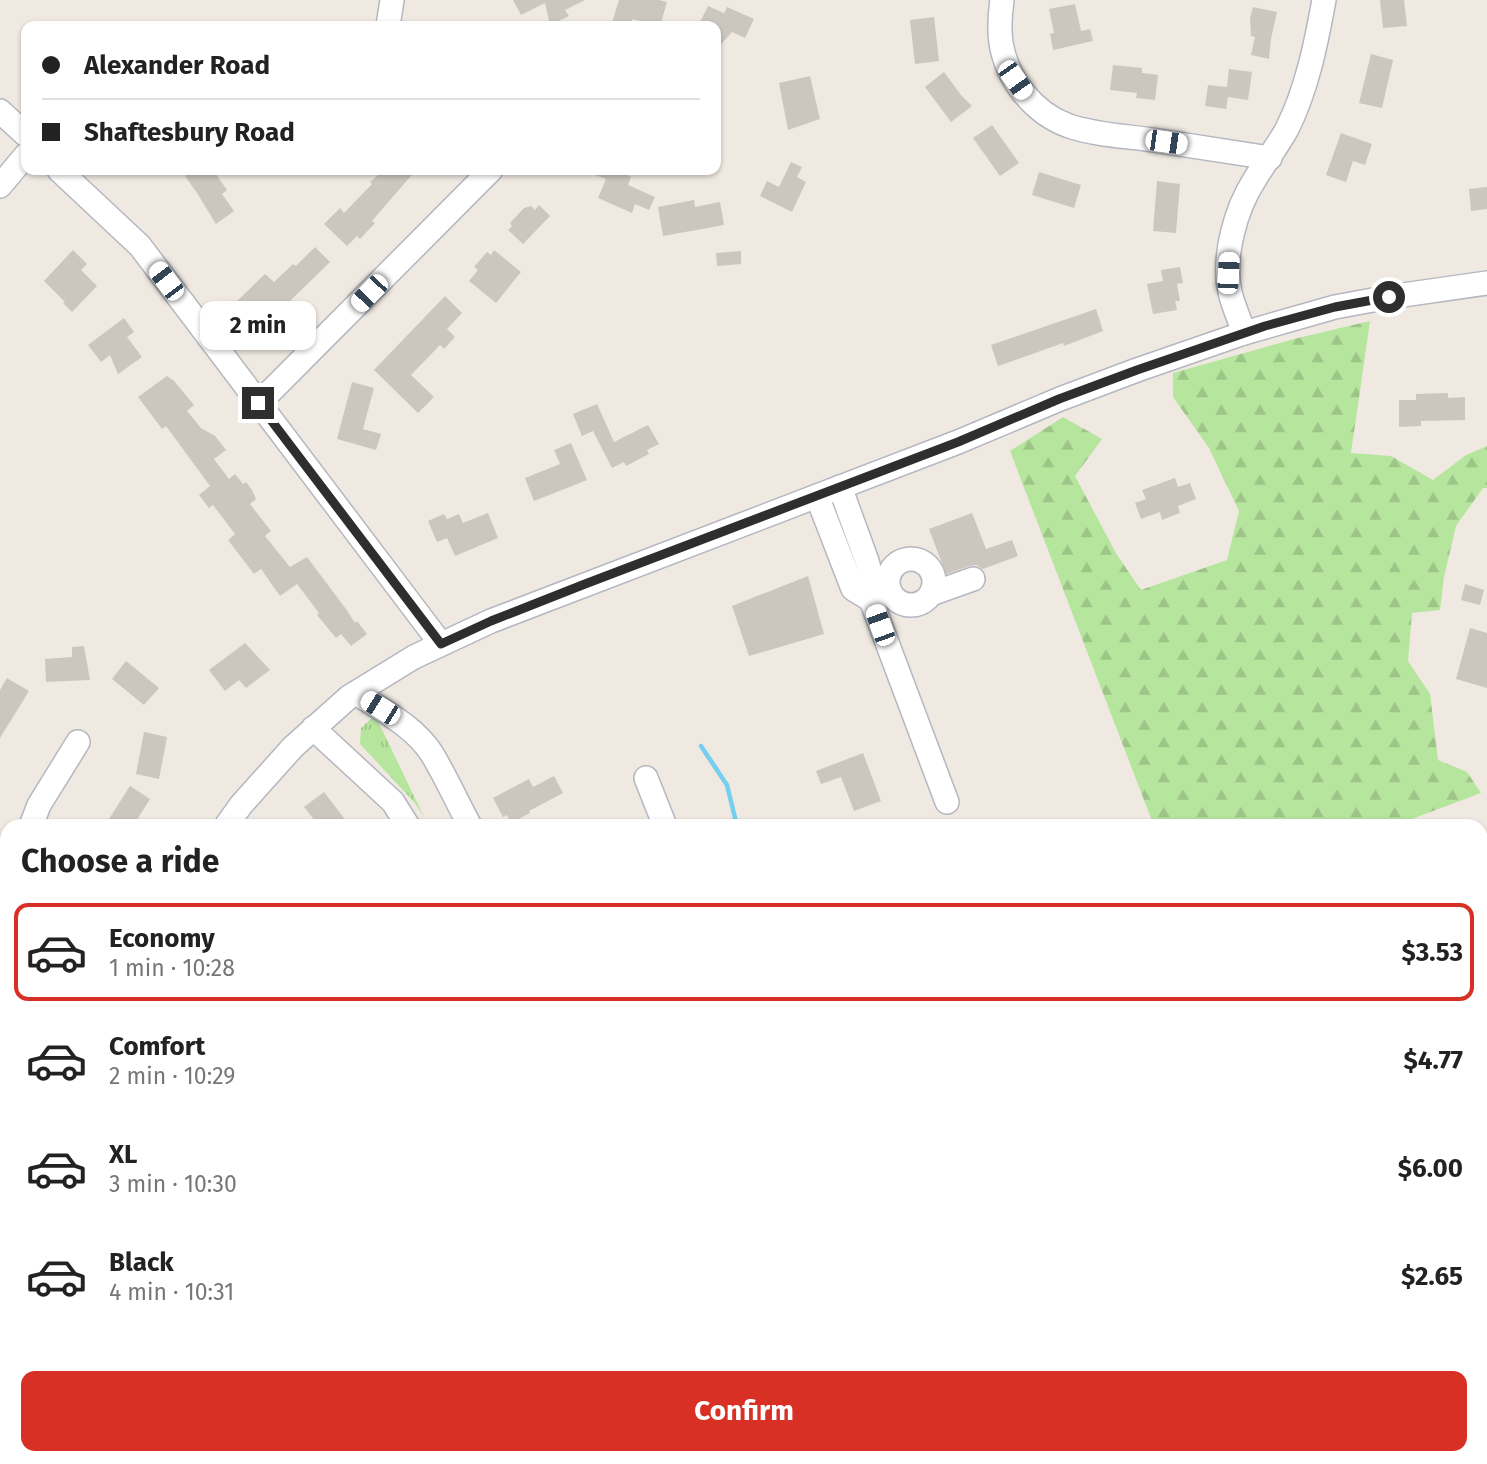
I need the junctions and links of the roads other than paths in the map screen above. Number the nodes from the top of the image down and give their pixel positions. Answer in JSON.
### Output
{"nodes":[{"id":1,"x":391,"y":0,"type":"edge"},
{"id":2,"x":1002,"y":0,"type":"edge"},
{"id":3,"x":1324,"y":0,"type":"edge"},
{"id":4,"x":389,"y":21,"type":"edge"},
{"id":5,"x":0,"y":111,"type":"edge"},
{"id":6,"x":21,"y":130,"type":"edge"},
{"id":7,"x":1270,"y":158,"type":"junction"},
{"id":8,"x":21,"y":161,"type":"edge"},
{"id":9,"x":64,"y":175,"type":"edge"},
{"id":10,"x":484,"y":175,"type":"edge"},
{"id":11,"x":0,"y":186,"type":"edge"},
{"id":12,"x":1487,"y":283,"type":"edge"},
{"id":13,"x":1244,"y":333,"type":"junction"},
{"id":14,"x":258,"y":403,"type":"junction"},
{"id":15,"x":840,"y":487,"type":"junction"},
{"id":16,"x":817,"y":496,"type":"junction"},
{"id":17,"x":852,"y":552,"type":"junction"},
{"id":18,"x":972,"y":579,"type":"dead end"},
{"id":19,"x":931,"y":594,"type":"junction"},
{"id":20,"x":903,"y":604,"type":"junction"},
{"id":21,"x":880,"y":625,"type":"junction"},
{"id":22,"x":441,"y":644,"type":"junction"},
{"id":23,"x":356,"y":693,"type":"junction"},
{"id":24,"x":313,"y":727,"type":"junction"},
{"id":25,"x":78,"y":742,"type":"dead end"},
{"id":26,"x":646,"y":778,"type":"dead end"},
{"id":27,"x":947,"y":802,"type":"dead end"},
{"id":28,"x":34,"y":819,"type":"edge"},
{"id":29,"x":231,"y":819,"type":"edge"},
{"id":30,"x":404,"y":819,"type":"edge"},
{"id":31,"x":466,"y":819,"type":"edge"},
{"id":32,"x":662,"y":819,"type":"edge"}],
"edges":[{"from":1,"to":4,"type":"street"},
{"from":2,"to":7,"type":"street"},
{"from":3,"to":7,"type":"street"},
{"from":5,"to":6,"type":"street"},
{"from":7,"to":13,"type":"street"},
{"from":8,"to":11,"type":"street"},
{"from":9,"to":14,"type":"street"},
{"from":10,"to":14,"type":"street"},
{"from":12,"to":13,"type":"street"},
{"from":13,"to":15,"type":"street"},
{"from":14,"to":22,"type":"street"},
{"from":15,"to":16,"type":"street"},
{"from":15,"to":17,"type":"street"},
{"from":16,"to":17,"type":"street"},
{"from":16,"to":22,"type":"street"},
{"from":17,"to":21,"type":"street"},
{"from":18,"to":19,"type":"street"},
{"from":19,"to":20,"type":"street"},
{"from":19,"to":20,"type":"street"},
{"from":20,"to":21,"type":"street"},
{"from":21,"to":27,"type":"street"},
{"from":22,"to":23,"type":"street"},
{"from":23,"to":24,"type":"street"},
{"from":23,"to":31,"type":"street"},
{"from":24,"to":29,"type":"street"},
{"from":24,"to":30,"type":"street"},
{"from":25,"to":28,"type":"street"},
{"from":26,"to":32,"type":"street"}]}
